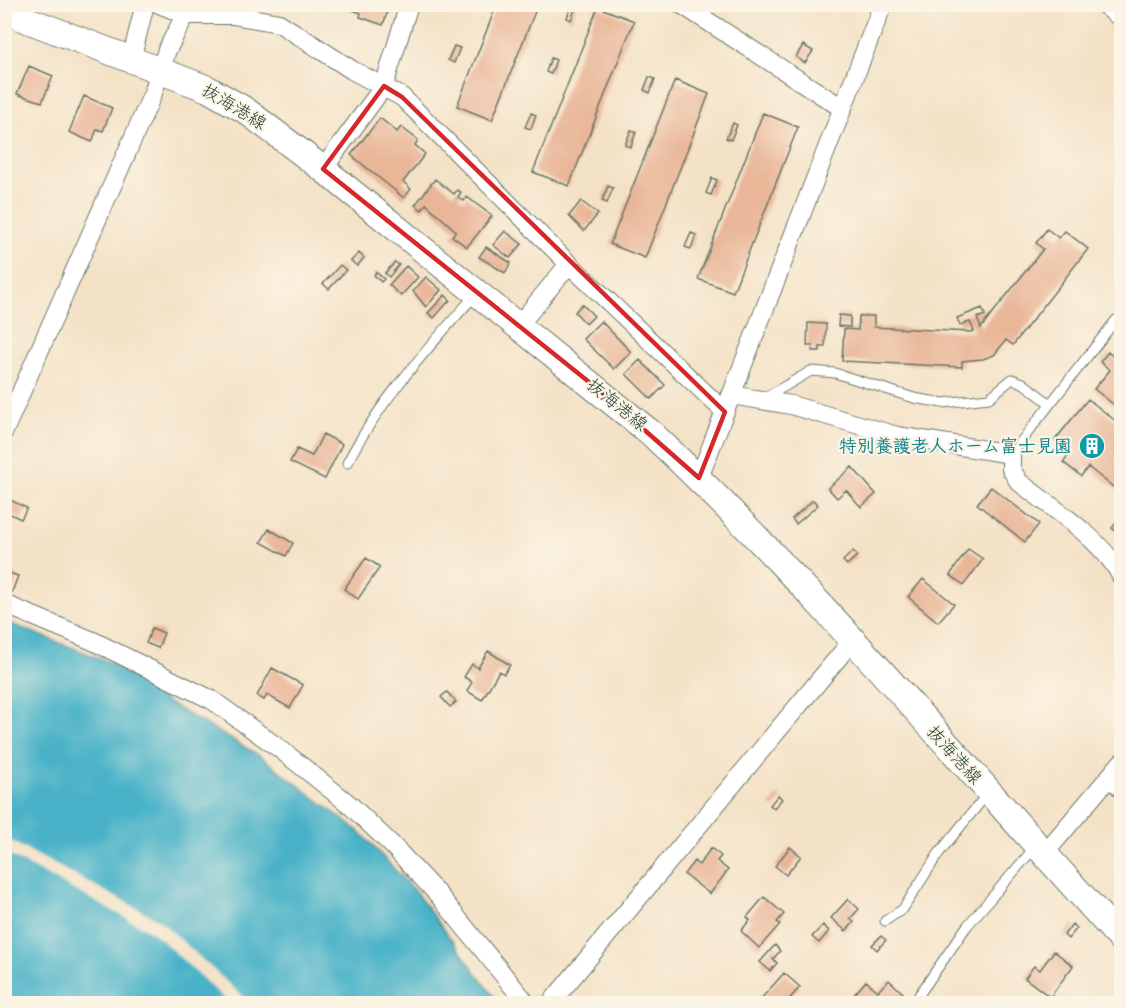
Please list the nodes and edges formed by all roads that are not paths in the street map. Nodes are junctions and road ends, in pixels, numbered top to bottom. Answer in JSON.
{"nodes":[{"id":1,"x":145,"y":4,"type":"edge"},
{"id":2,"x":159,"y":4,"type":"edge"},
{"id":3,"x":409,"y":4,"type":"edge"},
{"id":4,"x":681,"y":4,"type":"edge"},
{"id":5,"x":883,"y":4,"type":"edge"},
{"id":6,"x":1102,"y":4,"type":"edge"},
{"id":7,"x":188,"y":10,"type":"edge"},
{"id":8,"x":4,"y":11,"type":"edge"},
{"id":9,"x":1122,"y":19,"type":"edge"},
{"id":10,"x":131,"y":60,"type":"junction"},
{"id":11,"x":160,"y":70,"type":"junction"},
{"id":12,"x":384,"y":86,"type":"junction"},
{"id":13,"x":842,"y":108,"type":"junction"},
{"id":14,"x":323,"y":169,"type":"junction"},
{"id":15,"x":569,"y":264,"type":"junction"},
{"id":16,"x":477,"y":293,"type":"junction"},
{"id":17,"x":1122,"y":320,"type":"edge"},
{"id":18,"x":518,"y":326,"type":"junction"},
{"id":19,"x":761,"y":400,"type":"junction"},
{"id":20,"x":1049,"y":403,"type":"junction"},
{"id":21,"x":728,"y":404,"type":"junction"},
{"id":22,"x":4,"y":431,"type":"edge"},
{"id":23,"x":1011,"y":454,"type":"junction"},
{"id":24,"x":347,"y":463,"type":"dead end"},
{"id":25,"x":699,"y":478,"type":"junction"},
{"id":26,"x":1122,"y":578,"type":"edge"},
{"id":27,"x":4,"y":604,"type":"edge"},
{"id":28,"x":852,"y":642,"type":"junction"},
{"id":29,"x":1122,"y":762,"type":"edge"},
{"id":30,"x":1106,"y":779,"type":"junction"},
{"id":31,"x":988,"y":792,"type":"junction"},
{"id":32,"x":1122,"y":796,"type":"edge"},
{"id":33,"x":1040,"y":850,"type":"junction"},
{"id":34,"x":885,"y":921,"type":"dead end"},
{"id":35,"x":1122,"y":940,"type":"edge"},
{"id":36,"x":919,"y":995,"type":"dead end"},
{"id":37,"x":526,"y":1004,"type":"edge"},
{"id":38,"x":550,"y":1004,"type":"edge"}],
"edges":[{"from":1,"to":10,"type":"street"},
{"from":2,"to":7,"type":"street"},
{"from":3,"to":12,"type":"street"},
{"from":4,"to":13,"type":"street"},
{"from":5,"to":13,"type":"street"},
{"from":6,"to":9,"type":"street"},
{"from":7,"to":11,"type":"street"},
{"from":7,"to":12,"type":"street"},
{"from":8,"to":10,"type":"main road","name":"抜海港線"},
{"from":10,"to":11,"type":"main road","name":"抜海港線"},
{"from":11,"to":14,"type":"main road","name":"抜海港線"},
{"from":11,"to":22,"type":"street"},
{"from":12,"to":14,"type":"street"},
{"from":12,"to":15,"type":"street"},
{"from":13,"to":21,"type":"street"},
{"from":14,"to":16,"type":"main road","name":"抜海港線"},
{"from":15,"to":18,"type":"street"},
{"from":15,"to":21,"type":"street"},
{"from":16,"to":18,"type":"main road","name":"抜海港線"},
{"from":16,"to":24,"type":"lane"},
{"from":17,"to":20,"type":"lane"},
{"from":18,"to":25,"type":"main road","name":"抜海港線"},
{"from":19,"to":20,"type":"lane"},
{"from":19,"to":21,"type":"street"},
{"from":19,"to":23,"type":"street"},
{"from":20,"to":23,"type":"lane"},
{"from":21,"to":25,"type":"street"},
{"from":23,"to":26,"type":"street"},
{"from":25,"to":28,"type":"main road","name":"抜海港線"},
{"from":27,"to":37,"type":"street"},
{"from":28,"to":31,"type":"main road","name":"抜海港線"},
{"from":28,"to":38,"type":"street"},
{"from":29,"to":30,"type":"street"},
{"from":30,"to":32,"type":"lane"},
{"from":30,"to":33,"type":"street"},
{"from":31,"to":33,"type":"main road","name":"抜海港線"},
{"from":31,"to":34,"type":"lane"},
{"from":33,"to":35,"type":"main road","name":"抜海港線"},
{"from":33,"to":36,"type":"lane"}]}
